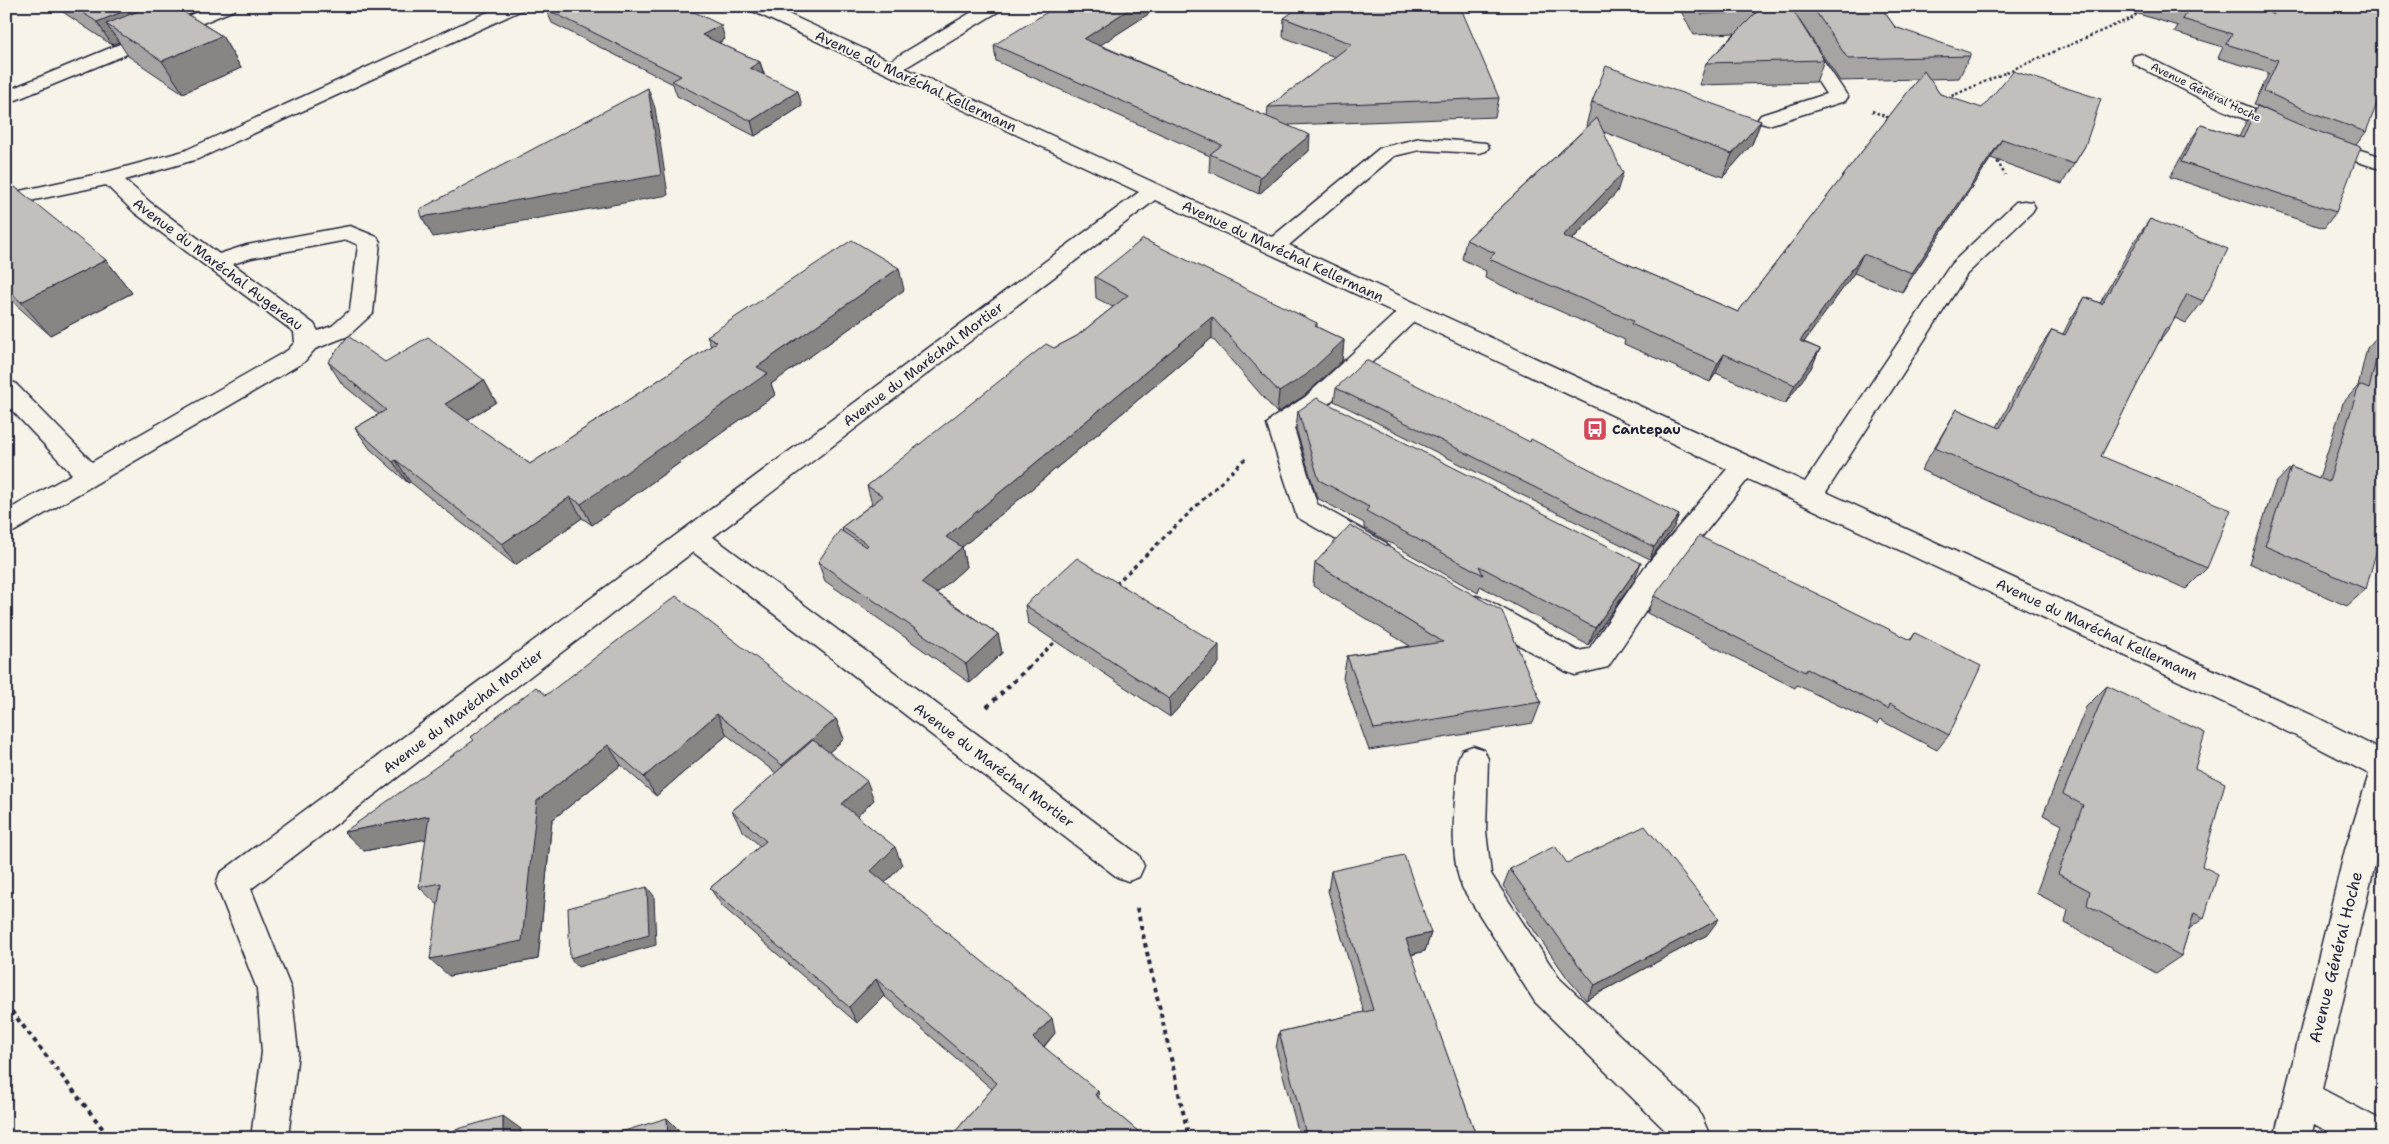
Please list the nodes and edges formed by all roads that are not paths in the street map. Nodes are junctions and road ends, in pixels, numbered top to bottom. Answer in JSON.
{"nodes":[{"id":1,"x":228,"y":6,"type":"edge"},
{"id":2,"x":516,"y":6,"type":"edge"},
{"id":3,"x":756,"y":6,"type":"edge"},
{"id":4,"x":995,"y":6,"type":"edge"},
{"id":5,"x":1778,"y":6,"type":"edge"},
{"id":6,"x":199,"y":11,"type":"edge"},
{"id":7,"x":2141,"y":60,"type":"dead end"},
{"id":8,"x":890,"y":69,"type":"junction"},
{"id":9,"x":6,"y":98,"type":"edge"},
{"id":10,"x":1768,"y":119,"type":"dead end"},
{"id":11,"x":1479,"y":147,"type":"dead end"},
{"id":12,"x":2383,"y":164,"type":"edge"},
{"id":13,"x":110,"y":178,"type":"junction"},
{"id":14,"x":1154,"y":191,"type":"junction"},
{"id":15,"x":6,"y":200,"type":"edge"},
{"id":16,"x":2024,"y":207,"type":"road end"},
{"id":17,"x":1274,"y":246,"type":"junction"},
{"id":18,"x":216,"y":262,"type":"junction"},
{"id":19,"x":1412,"y":311,"type":"junction"},
{"id":20,"x":307,"y":343,"type":"junction"},
{"id":21,"x":6,"y":388,"type":"edge"},
{"id":22,"x":1314,"y":403,"type":"junction"},
{"id":23,"x":1340,"y":416,"type":"edge"},
{"id":24,"x":1744,"y":466,"type":"junction"},
{"id":25,"x":89,"y":475,"type":"junction"},
{"id":26,"x":1810,"y":495,"type":"junction"},
{"id":27,"x":6,"y":524,"type":"edge"},
{"id":28,"x":694,"y":538,"type":"junction"},
{"id":29,"x":1401,"y":564,"type":"edge"},
{"id":30,"x":1453,"y":594,"type":"edge"},
{"id":31,"x":1473,"y":759,"type":"dead end"},
{"id":32,"x":2383,"y":766,"type":"edge"},
{"id":33,"x":2383,"y":776,"type":"edge"},
{"id":34,"x":1128,"y":866,"type":"road end"},
{"id":35,"x":2301,"y":1097,"type":"junction"},
{"id":36,"x":269,"y":1138,"type":"edge"},
{"id":37,"x":1693,"y":1138,"type":"edge"},
{"id":38,"x":2292,"y":1138,"type":"edge"},
{"id":39,"x":2376,"y":1138,"type":"edge"}],
"edges":[{"from":1,"to":6,"type":"street"},
{"from":2,"to":13,"type":"street"},
{"from":3,"to":8,"type":"street","name":"Avenue du Maréchal Kellermann"},
{"from":4,"to":8,"type":"street"},
{"from":5,"to":10,"type":"street"},
{"from":6,"to":9,"type":"street"},
{"from":7,"to":12,"type":"street","name":"Avenue Général Hoche"},
{"from":8,"to":14,"type":"street","name":"Avenue du Maréchal Kellermann"},
{"from":11,"to":17,"type":"street"},
{"from":13,"to":15,"type":"street"},
{"from":13,"to":18,"type":"street","name":"Avenue du Maréchal Augereau"},
{"from":14,"to":17,"type":"street","name":"Avenue du Maréchal Kellermann"},
{"from":14,"to":28,"type":"street","name":"Avenue du Maréchal Mortier"},
{"from":16,"to":26,"type":"street"},
{"from":17,"to":19,"type":"street","name":"Avenue du Maréchal Kellermann"},
{"from":18,"to":20,"type":"street","name":"Avenue du Maréchal Augereau"},
{"from":18,"to":20,"type":"street"},
{"from":19,"to":22,"type":"street"},
{"from":19,"to":24,"type":"street","name":"Avenue du Maréchal Kellermann"},
{"from":20,"to":25,"type":"street","name":"Avenue du Maréchal Augereau"},
{"from":21,"to":25,"type":"street"},
{"from":22,"to":23,"type":"street"},
{"from":22,"to":29,"type":"street"},
{"from":24,"to":26,"type":"street","name":"Avenue du Maréchal Kellermann"},
{"from":24,"to":30,"type":"street"},
{"from":25,"to":27,"type":"street","name":"Avenue du Maréchal Augereau"},
{"from":26,"to":32,"type":"street","name":"Avenue du Maréchal Kellermann"},
{"from":28,"to":34,"type":"street","name":"Avenue du Maréchal Mortier"},
{"from":28,"to":36,"type":"street","name":"Avenue du Maréchal Mortier"},
{"from":31,"to":37,"type":"street"},
{"from":33,"to":35,"type":"street","name":"Avenue Général Hoche"},
{"from":35,"to":38,"type":"street","name":"Avenue Général Hoche"},
{"from":35,"to":39,"type":"street"}]}
